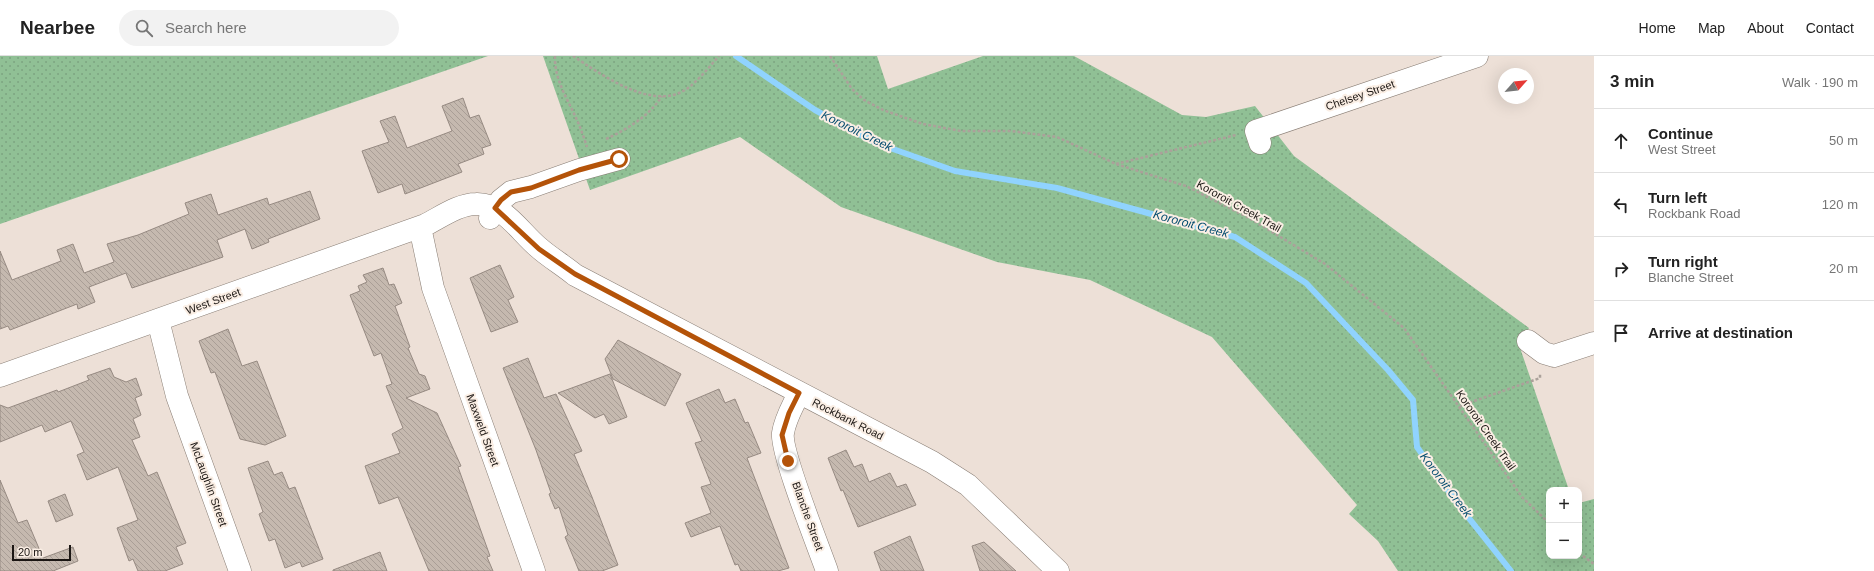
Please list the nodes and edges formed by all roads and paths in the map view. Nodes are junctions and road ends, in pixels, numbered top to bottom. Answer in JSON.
{"nodes":[{"id":1,"x":555,"y":56,"type":"edge"},
{"id":2,"x":573,"y":56,"type":"edge"},
{"id":3,"x":719,"y":56,"type":"edge"},
{"id":4,"x":830,"y":56,"type":"edge"},
{"id":5,"x":1477,"y":56,"type":"edge"},
{"id":6,"x":662,"y":96,"type":"junction"},
{"id":7,"x":1258,"y":137,"type":"joint"},
{"id":8,"x":600,"y":143,"type":"dead end"},
{"id":9,"x":592,"y":153,"type":"junction"},
{"id":10,"x":619,"y":159,"type":"dead end"},
{"id":11,"x":1116,"y":164,"type":"junction"},
{"id":12,"x":492,"y":213,"type":"junction"},
{"id":13,"x":416,"y":228,"type":"junction"},
{"id":14,"x":150,"y":323,"type":"junction"},
{"id":15,"x":1594,"y":343,"type":"edge"},
{"id":16,"x":1536,"y":347,"type":"joint"},
{"id":17,"x":0,"y":376,"type":"edge"},
{"id":18,"x":799,"y":393,"type":"junction"},
{"id":19,"x":1460,"y":406,"type":"junction"},
{"id":20,"x":1546,"y":520,"type":"edge"},
{"id":21,"x":1582,"y":555,"type":"edge"},
{"id":22,"x":1594,"y":564,"type":"edge"},
{"id":23,"x":240,"y":571,"type":"edge"},
{"id":24,"x":534,"y":571,"type":"edge"},
{"id":25,"x":827,"y":571,"type":"edge"},
{"id":26,"x":1058,"y":571,"type":"edge"}],
"edges":[{"from":1,"to":9,"type":"path"},
{"from":2,"to":6,"type":"path"},
{"from":3,"to":6,"type":"path"},
{"from":4,"to":11,"type":"path","name":"Kororoit Creek Trail"},
{"from":5,"to":7,"type":"street","name":"Chelsey Street"},
{"from":6,"to":8,"type":"path"},
{"from":7,"to":11,"type":"path"},
{"from":9,"to":10,"type":"street"},
{"from":9,"to":12,"type":"street"},
{"from":11,"to":19,"type":"path","name":"Kororoit Creek Trail"},
{"from":12,"to":13,"type":"street","name":"West Street"},
{"from":12,"to":18,"type":"street","name":"Rockbank Road"},
{"from":13,"to":14,"type":"street","name":"West Street"},
{"from":13,"to":24,"type":"street","name":"Maxweld Street"},
{"from":14,"to":17,"type":"street","name":"West Street"},
{"from":14,"to":23,"type":"street","name":"McLaughlin Street"},
{"from":15,"to":16,"type":"street"},
{"from":16,"to":19,"type":"path"},
{"from":18,"to":25,"type":"street","name":"Blanche Street"},
{"from":18,"to":26,"type":"street","name":"Rockbank Road"},
{"from":19,"to":20,"type":"path","name":"Kororoit Creek Trail"},
{"from":21,"to":22,"type":"path"}]}
